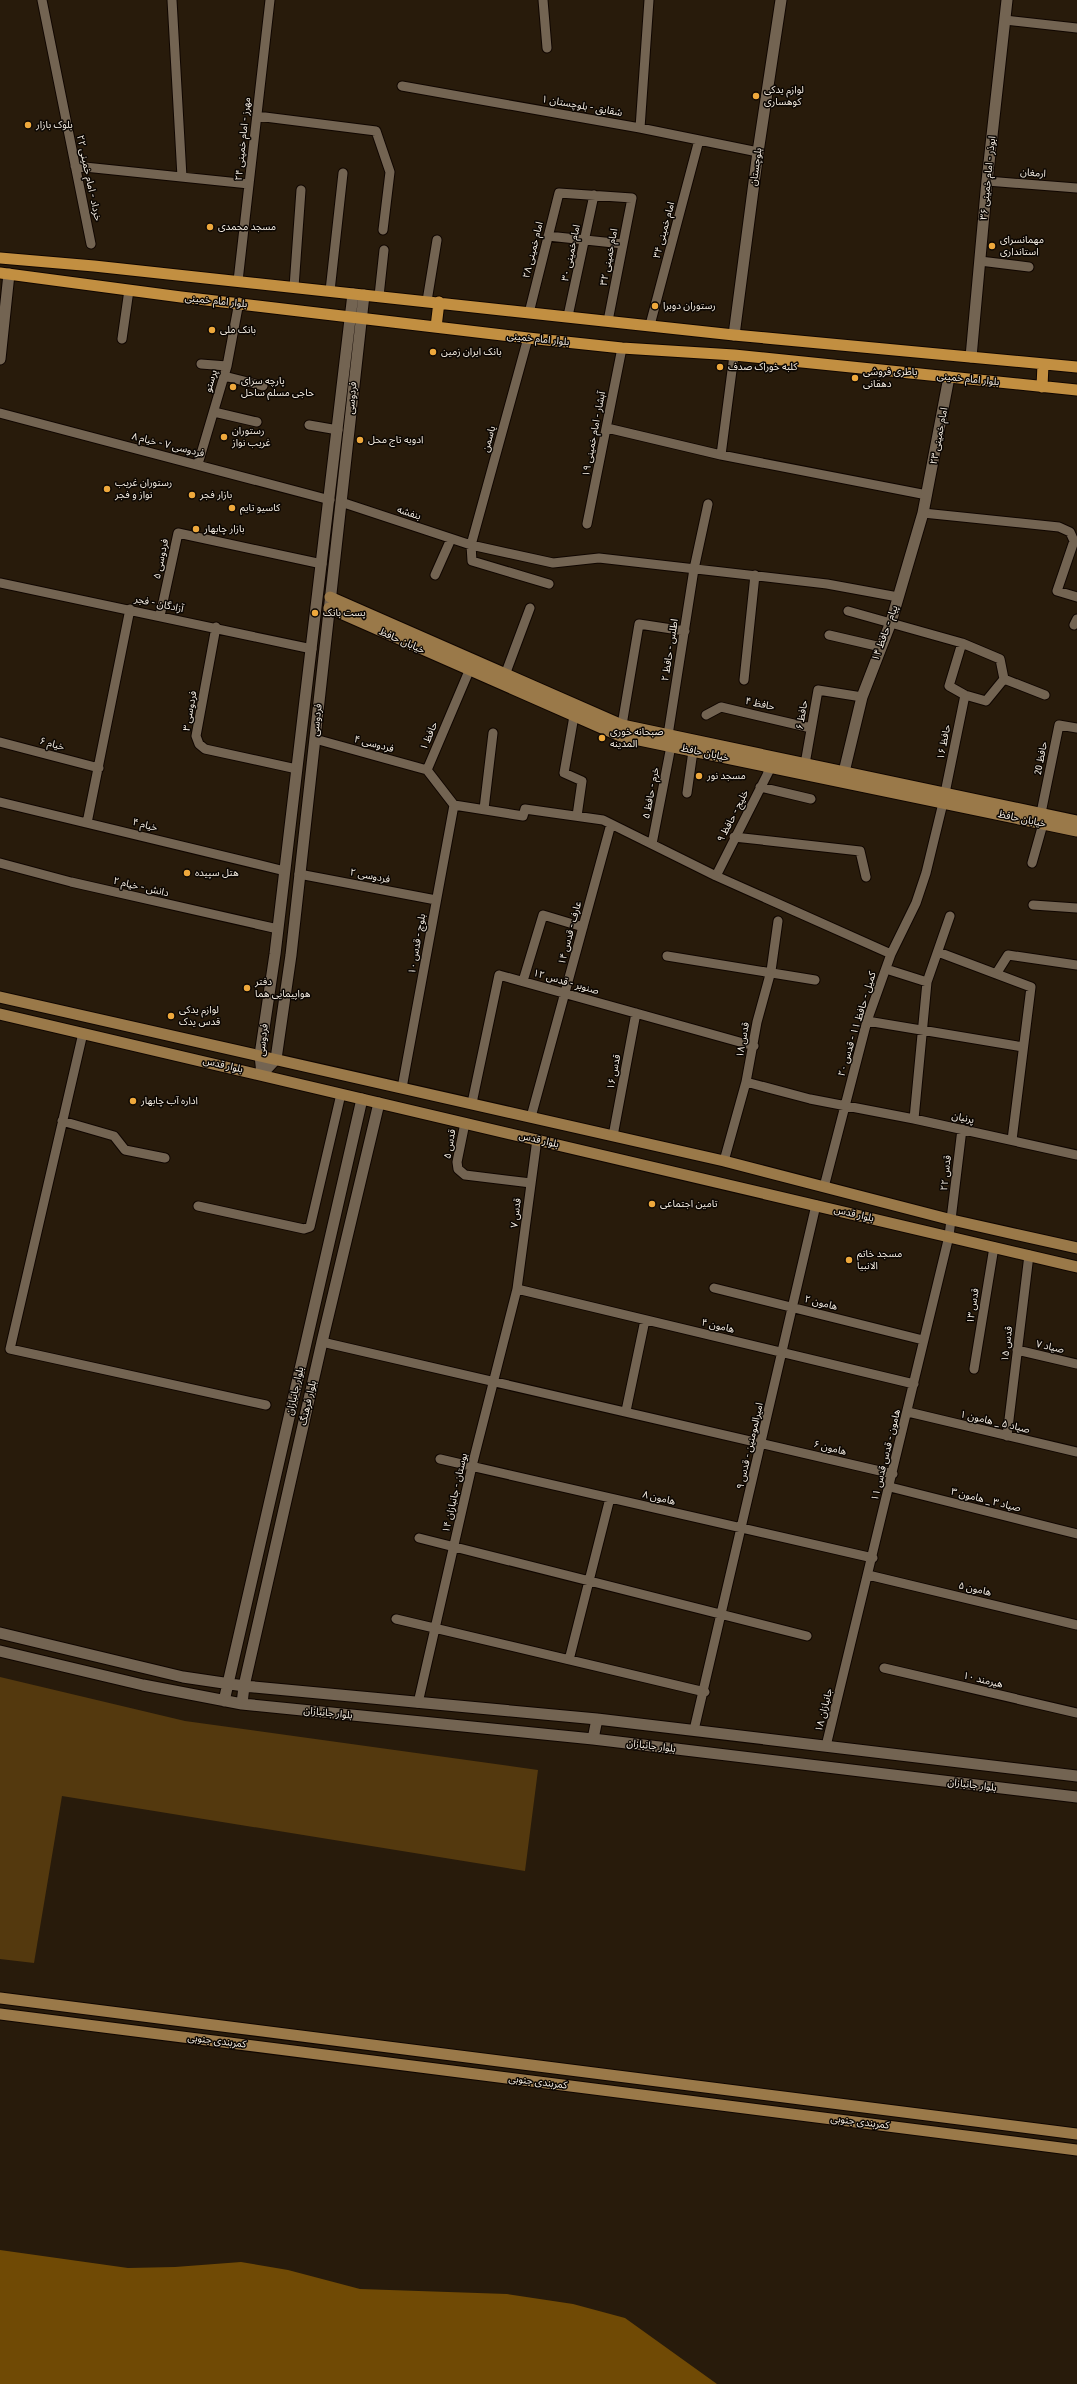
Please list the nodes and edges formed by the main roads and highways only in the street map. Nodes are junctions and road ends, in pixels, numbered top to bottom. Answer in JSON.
{"nodes":[{"id":1,"x":0,"y":258,"type":"edge"},
{"id":2,"x":4,"y":273,"type":"edge"},
{"id":3,"x":439,"y":302,"type":"junction"},
{"id":4,"x":436,"y":327,"type":"junction"},
{"id":5,"x":1043,"y":364,"type":"junction"},
{"id":6,"x":1077,"y":367,"type":"edge"},
{"id":7,"x":1042,"y":387,"type":"junction"},
{"id":8,"x":1077,"y":390,"type":"edge"},
{"id":9,"x":330,"y":597,"type":"road end"},
{"id":10,"x":329,"y":608,"type":"road end"},
{"id":11,"x":944,"y":798,"type":"junction"},
{"id":12,"x":1042,"y":818,"type":"junction"},
{"id":13,"x":1077,"y":821,"type":"edge"},
{"id":14,"x":1077,"y":831,"type":"edge"},
{"id":15,"x":0,"y":997,"type":"edge"},
{"id":16,"x":0,"y":1014,"type":"edge"},
{"id":17,"x":86,"y":1016,"type":"junction"},
{"id":18,"x":83,"y":1033,"type":"junction"},
{"id":19,"x":1077,"y":1248,"type":"edge"},
{"id":20,"x":1077,"y":1267,"type":"edge"},
{"id":21,"x":0,"y":1998,"type":"edge"},
{"id":22,"x":0,"y":2014,"type":"edge"},
{"id":23,"x":1077,"y":2134,"type":"edge"},
{"id":24,"x":1077,"y":2150,"type":"edge"}],
"edges":[{"from":1,"to":3,"type":"main road"},
{"from":2,"to":4,"type":"main road","name":"بلوار امام خمینی"},
{"from":3,"to":4,"type":"main road"},
{"from":3,"to":5,"type":"main road"},
{"from":4,"to":7,"type":"main road","name":"بلوار امام خمینی"},
{"from":5,"to":6,"type":"main road"},
{"from":5,"to":7,"type":"main road"},
{"from":7,"to":8,"type":"main road","name":"بلوار امام خمینی"},
{"from":9,"to":11,"type":"main road","name":"خیابان حافظ"},
{"from":10,"to":11,"type":"main road","name":"خیابان حافظ"},
{"from":11,"to":12,"type":"main road","name":"خیابان حافظ"},
{"from":12,"to":13,"type":"main road","name":"خیابان حافظ"},
{"from":12,"to":14,"type":"main road","name":"خیابان حافظ"},
{"from":15,"to":17,"type":"main road","name":"بلوار قدس"},
{"from":16,"to":18,"type":"main road","name":"بلوار قدس"},
{"from":17,"to":18,"type":"main road"},
{"from":17,"to":19,"type":"main road","name":"بلوار قدس"},
{"from":18,"to":20,"type":"main road","name":"بلوار قدس"},
{"from":21,"to":23,"type":"main road","name":"کمربندی جنوبی"},
{"from":22,"to":24,"type":"main road","name":"کمربندی جنوبی"}]}
